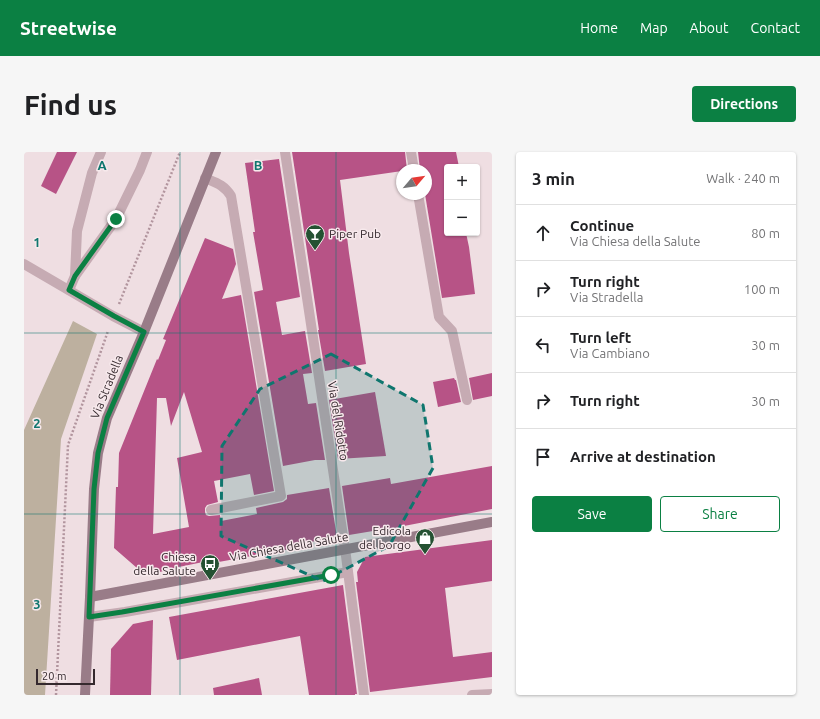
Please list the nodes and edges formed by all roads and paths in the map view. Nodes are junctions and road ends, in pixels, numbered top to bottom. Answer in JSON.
{"nodes":[{"id":1,"x":101,"y":152,"type":"edge"},
{"id":2,"x":147,"y":152,"type":"edge"},
{"id":3,"x":216,"y":152,"type":"edge"},
{"id":4,"x":285,"y":152,"type":"edge"},
{"id":5,"x":411,"y":152,"type":"edge"},
{"id":6,"x":413,"y":164,"type":"edge"},
{"id":7,"x":205,"y":178,"type":"junction"},
{"id":8,"x":419,"y":200,"type":"edge"},
{"id":9,"x":24,"y":264,"type":"edge"},
{"id":10,"x":75,"y":276,"type":"junction"},
{"id":11,"x":69,"y":290,"type":"junction"},
{"id":12,"x":144,"y":332,"type":"junction"},
{"id":13,"x":467,"y":400,"type":"dead end"},
{"id":14,"x":211,"y":510,"type":"dead end"},
{"id":15,"x":492,"y":522,"type":"edge"},
{"id":16,"x":345,"y":550,"type":"junction"},
{"id":17,"x":348,"y":572,"type":"junction"},
{"id":18,"x":90,"y":597,"type":"junction"},
{"id":19,"x":89,"y":617,"type":"junction"},
{"id":20,"x":492,"y":694,"type":"edge"},
{"id":21,"x":85,"y":695,"type":"edge"},
{"id":22,"x":364,"y":695,"type":"edge"},
{"id":23,"x":472,"y":695,"type":"edge"}],
"edges":[{"from":1,"to":10,"type":"street"},
{"from":2,"to":10,"type":"street"},
{"from":3,"to":7,"type":"street","name":"Via Stradella"},
{"from":4,"to":16,"type":"street","name":"Via del Ridotto"},
{"from":5,"to":6,"type":"street"},
{"from":7,"to":12,"type":"street","name":"Via Stradella"},
{"from":7,"to":14,"type":"street"},
{"from":8,"to":13,"type":"street"},
{"from":9,"to":11,"type":"street"},
{"from":10,"to":11,"type":"street"},
{"from":11,"to":12,"type":"street"},
{"from":12,"to":18,"type":"street","name":"Via Stradella"},
{"from":15,"to":16,"type":"street","name":"Via Chiesa della Salute"},
{"from":16,"to":17,"type":"street","name":"Via del Ridotto"},
{"from":16,"to":18,"type":"street","name":"Via Chiesa della Salute"},
{"from":17,"to":19,"type":"street"},
{"from":17,"to":22,"type":"street","name":"Via del Ridotto"},
{"from":18,"to":19,"type":"street","name":"Via Stradella"},
{"from":19,"to":21,"type":"street","name":"Via Stradella"},
{"from":20,"to":23,"type":"street"}]}
